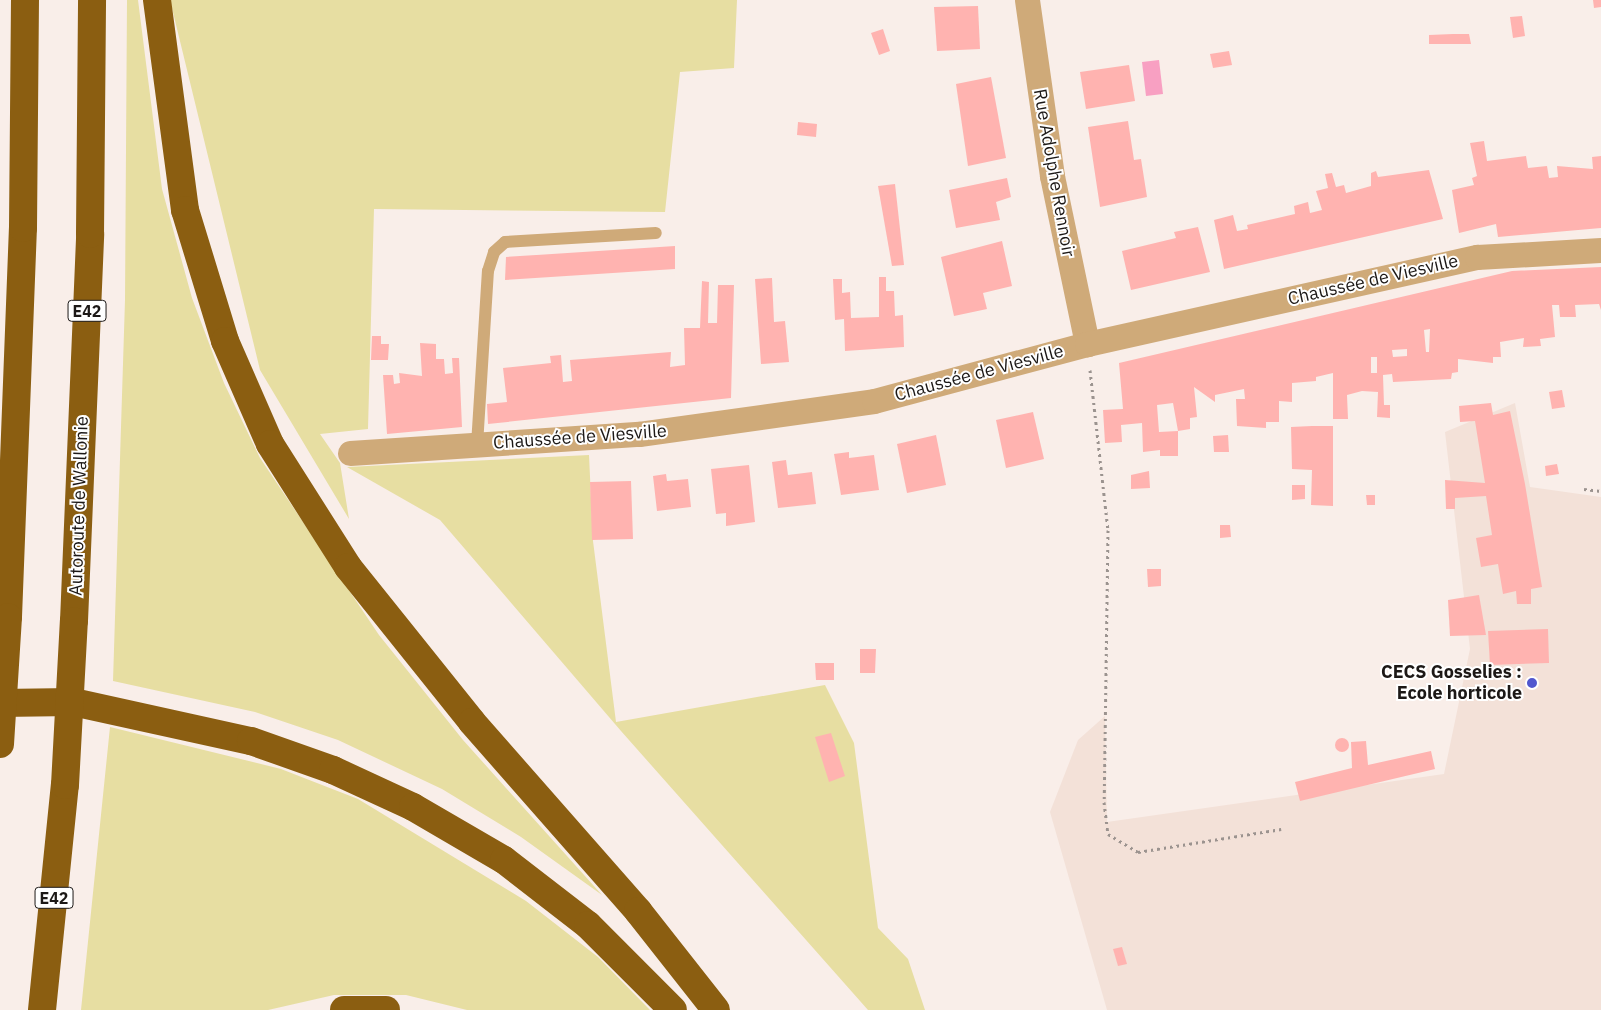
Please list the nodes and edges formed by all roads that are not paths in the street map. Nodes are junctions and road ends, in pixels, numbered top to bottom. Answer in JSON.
{"nodes":[{"id":1,"x":25,"y":0,"type":"edge"},
{"id":2,"x":92,"y":0,"type":"edge"},
{"id":3,"x":157,"y":0,"type":"edge"},
{"id":4,"x":1027,"y":0,"type":"edge"},
{"id":5,"x":656,"y":232,"type":"dead end"},
{"id":6,"x":1601,"y":250,"type":"edge"},
{"id":7,"x":1087,"y":344,"type":"junction"},
{"id":8,"x":476,"y":445,"type":"junction"},
{"id":9,"x":350,"y":452,"type":"dead end"},
{"id":10,"x":0,"y":703,"type":"edge"},
{"id":11,"x":0,"y":744,"type":"edge"},
{"id":12,"x":42,"y":1010,"type":"edge"},
{"id":13,"x":344,"y":1010,"type":"edge"},
{"id":14,"x":386,"y":1010,"type":"edge"},
{"id":15,"x":673,"y":1010,"type":"edge"},
{"id":16,"x":716,"y":1010,"type":"edge"}],
"edges":[{"from":1,"to":11,"type":"highway","bridge":true},
{"from":2,"to":12,"type":"highway","name":"Autoroute de Wallonie","number":"E42","bridge":true},
{"from":3,"to":16,"type":"highway"},
{"from":4,"to":7,"type":"street","name":"Rue Adolphe Rennoir"},
{"from":5,"to":8,"type":"lane"},
{"from":6,"to":7,"type":"street","name":"Chaussée de Viesville"},
{"from":7,"to":8,"type":"street","name":"Chaussée de Viesville"},
{"from":8,"to":9,"type":"street","name":"Chaussée de Viesville"},
{"from":10,"to":15,"type":"highway"},
{"from":13,"to":14,"type":"highway"}]}
